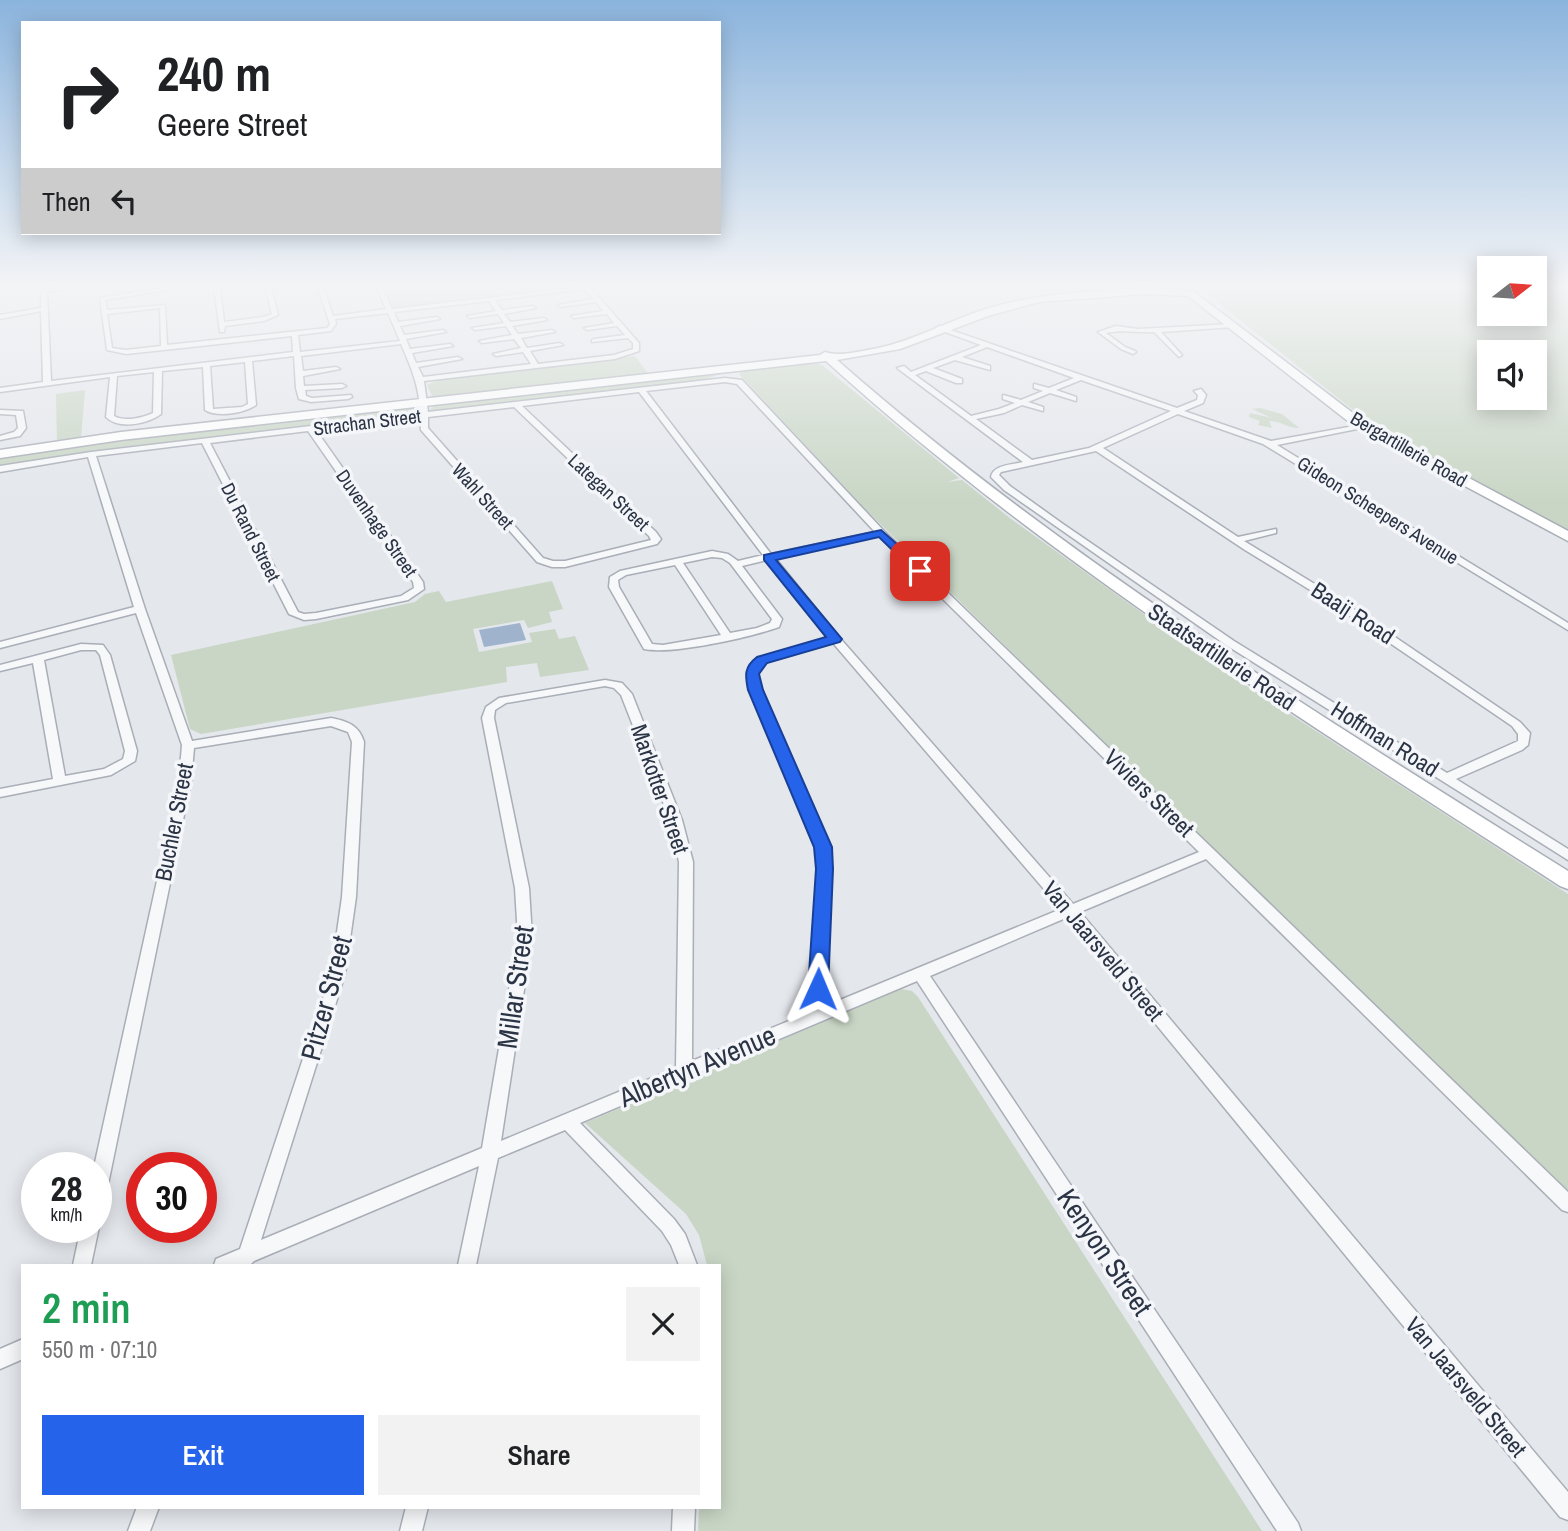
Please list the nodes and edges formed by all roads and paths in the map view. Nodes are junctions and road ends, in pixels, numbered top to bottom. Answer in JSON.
{"nodes":[{"id":1,"x":46,"y":357,"type":"edge"},
{"id":2,"x":274,"y":357,"type":"edge"},
{"id":3,"x":298,"y":357,"type":"edge"},
{"id":4,"x":412,"y":357,"type":"edge"},
{"id":5,"x":531,"y":357,"type":"edge"},
{"id":6,"x":609,"y":357,"type":"edge"},
{"id":7,"x":819,"y":357,"type":"edge"},
{"id":8,"x":823,"y":357,"type":"edge"},
{"id":9,"x":953,"y":357,"type":"edge"},
{"id":10,"x":955,"y":357,"type":"edge"},
{"id":11,"x":1024,"y":357,"type":"edge"},
{"id":12,"x":1273,"y":357,"type":"edge"},
{"id":13,"x":458,"y":359,"type":"dead end"},
{"id":14,"x":248,"y":360,"type":"junction"},
{"id":15,"x":206,"y":365,"type":"junction"},
{"id":16,"x":415,"y":365,"type":"junction"},
{"id":17,"x":536,"y":366,"type":"junction"},
{"id":18,"x":901,"y":368,"type":"dead end"},
{"id":19,"x":925,"y":368,"type":"junction"},
{"id":20,"x":987,"y":368,"type":"dead end"},
{"id":21,"x":158,"y":369,"type":"junction"},
{"id":22,"x":336,"y":369,"type":"dead end"},
{"id":23,"x":114,"y":374,"type":"junction"},
{"id":24,"x":299,"y":374,"type":"junction"},
{"id":25,"x":912,"y":374,"type":"junction"},
{"id":26,"x":1083,"y":377,"type":"junction"},
{"id":27,"x":420,"y":379,"type":"junction"},
{"id":28,"x":734,"y":381,"type":"joint"},
{"id":29,"x":959,"y":381,"type":"dead end"},
{"id":30,"x":47,"y":383,"type":"junction"},
{"id":31,"x":342,"y":386,"type":"dead end"},
{"id":32,"x":1037,"y":386,"type":"dead end"},
{"id":33,"x":300,"y":388,"type":"junction"},
{"id":34,"x":0,"y":390,"type":"edge"},
{"id":35,"x":642,"y":390,"type":"junction"},
{"id":36,"x":1051,"y":390,"type":"junction"},
{"id":37,"x":1198,"y":391,"type":"dead end"},
{"id":38,"x":348,"y":397,"type":"dead end"},
{"id":39,"x":1006,"y":397,"type":"dead end"},
{"id":40,"x":1073,"y":399,"type":"dead end"},
{"id":41,"x":1021,"y":403,"type":"junction"},
{"id":42,"x":516,"y":405,"type":"junction"},
{"id":43,"x":424,"y":408,"type":"junction"},
{"id":44,"x":1040,"y":410,"type":"dead end"},
{"id":45,"x":1178,"y":411,"type":"junction"},
{"id":46,"x":0,"y":412,"type":"edge"},
{"id":47,"x":971,"y":418,"type":"junction"},
{"id":48,"x":1362,"y":426,"type":"junction"},
{"id":49,"x":311,"y":429,"type":"junction"},
{"id":50,"x":0,"y":439,"type":"edge"},
{"id":51,"x":205,"y":441,"type":"junction"},
{"id":52,"x":1270,"y":444,"type":"junction"},
{"id":53,"x":1098,"y":448,"type":"junction"},
{"id":54,"x":0,"y":454,"type":"edge"},
{"id":55,"x":91,"y":454,"type":"junction"},
{"id":56,"x":1030,"y":463,"type":"junction"},
{"id":57,"x":0,"y":469,"type":"edge"},
{"id":58,"x":996,"y":477,"type":"joint"},
{"id":59,"x":1273,"y":531,"type":"dead end"},
{"id":60,"x":881,"y":533,"type":"junction"},
{"id":61,"x":1568,"y":537,"type":"edge"},
{"id":62,"x":1236,"y":540,"type":"junction"},
{"id":63,"x":768,"y":558,"type":"junction"},
{"id":64,"x":677,"y":561,"type":"junction"},
{"id":65,"x":736,"y":564,"type":"junction"},
{"id":66,"x":558,"y":565,"type":"joint"},
{"id":67,"x":140,"y":609,"type":"junction"},
{"id":68,"x":304,"y":617,"type":"joint"},
{"id":69,"x":1568,"y":627,"type":"edge"},
{"id":70,"x":728,"y":637,"type":"junction"},
{"id":71,"x":835,"y":639,"type":"junction"},
{"id":72,"x":0,"y":645,"type":"edge"},
{"id":73,"x":38,"y":658,"type":"junction"},
{"id":74,"x":0,"y":668,"type":"edge"},
{"id":75,"x":490,"y":709,"type":"joint"},
{"id":76,"x":188,"y":745,"type":"junction"},
{"id":77,"x":1447,"y":778,"type":"junction"},
{"id":78,"x":61,"y":781,"type":"junction"},
{"id":79,"x":0,"y":793,"type":"edge"},
{"id":80,"x":1210,"y":852,"type":"junction"},
{"id":81,"x":1568,"y":855,"type":"edge"},
{"id":82,"x":1568,"y":881,"type":"edge"},
{"id":83,"x":1069,"y":909,"type":"junction"},
{"id":84,"x":920,"y":972,"type":"junction"},
{"id":85,"x":821,"y":1012,"type":"junction"},
{"id":86,"x":684,"y":1072,"type":"junction"},
{"id":87,"x":567,"y":1121,"type":"junction"},
{"id":88,"x":106,"y":1152,"type":"edge"},
{"id":89,"x":490,"y":1153,"type":"junction"},
{"id":90,"x":1568,"y":1204,"type":"edge"},
{"id":91,"x":87,"y":1243,"type":"edge"},
{"id":92,"x":246,"y":1260,"type":"edge"},
{"id":93,"x":82,"y":1264,"type":"edge"},
{"id":94,"x":228,"y":1264,"type":"edge"},
{"id":95,"x":467,"y":1264,"type":"edge"},
{"id":96,"x":688,"y":1264,"type":"edge"},
{"id":97,"x":21,"y":1350,"type":"edge"},
{"id":98,"x":0,"y":1359,"type":"edge"},
{"id":99,"x":147,"y":1509,"type":"edge"},
{"id":100,"x":416,"y":1509,"type":"edge"},
{"id":101,"x":684,"y":1509,"type":"edge"},
{"id":102,"x":1568,"y":1509,"type":"edge"},
{"id":103,"x":139,"y":1531,"type":"edge"},
{"id":104,"x":411,"y":1531,"type":"edge"},
{"id":105,"x":683,"y":1531,"type":"edge"},
{"id":106,"x":1290,"y":1531,"type":"edge"}],
"edges":[{"from":1,"to":30,"type":"street"},
{"from":2,"to":14,"type":"street"},
{"from":3,"to":24,"type":"street"},
{"from":4,"to":16,"type":"street"},
{"from":5,"to":17,"type":"street"},
{"from":6,"to":17,"type":"street"},
{"from":7,"to":43,"type":"street","name":"Strachan Street"},
{"from":8,"to":82,"type":"street","name":"Staatsartillerie Road"},
{"from":9,"to":19,"type":"street"},
{"from":10,"to":20,"type":"street"},
{"from":11,"to":26,"type":"street","name":"Gideon Scheepers Avenue"},
{"from":12,"to":48,"type":"street","name":"Bergartillerie Road"},
{"from":13,"to":16,"type":"street"},
{"from":14,"to":15,"type":"street"},
{"from":14,"to":15,"type":"street"},
{"from":15,"to":21,"type":"street"},
{"from":16,"to":27,"type":"street"},
{"from":17,"to":27,"type":"street"},
{"from":18,"to":25,"type":"street"},
{"from":19,"to":25,"type":"street"},
{"from":19,"to":29,"type":"street"},
{"from":21,"to":23,"type":"street"},
{"from":21,"to":23,"type":"street"},
{"from":22,"to":24,"type":"street"},
{"from":23,"to":30,"type":"street"},
{"from":24,"to":33,"type":"street"},
{"from":25,"to":47,"type":"street"},
{"from":26,"to":36,"type":"street"},
{"from":26,"to":45,"type":"street","name":"Gideon Scheepers Avenue"},
{"from":27,"to":43,"type":"street"},
{"from":28,"to":35,"type":"street","name":"Strachan Street"},
{"from":28,"to":60,"type":"street","name":"Viviers Street"},
{"from":30,"to":34,"type":"street"},
{"from":31,"to":33,"type":"street"},
{"from":32,"to":36,"type":"street"},
{"from":33,"to":38,"type":"street"},
{"from":35,"to":42,"type":"street","name":"Strachan Street"},
{"from":35,"to":63,"type":"street","name":"Van Jaarsveld Street"},
{"from":36,"to":40,"type":"street"},
{"from":36,"to":41,"type":"street"},
{"from":37,"to":45,"type":"street"},
{"from":39,"to":41,"type":"street"},
{"from":41,"to":44,"type":"street"},
{"from":41,"to":47,"type":"street"},
{"from":42,"to":43,"type":"street","name":"Strachan Street"},
{"from":42,"to":66,"type":"street","name":"Lategan Street"},
{"from":43,"to":49,"type":"street","name":"Strachan Street"},
{"from":43,"to":54,"type":"street","name":"Strachan Street"},
{"from":43,"to":66,"type":"street","name":"Wahl Street"},
{"from":45,"to":52,"type":"street","name":"Gideon Scheepers Avenue"},
{"from":45,"to":53,"type":"street"},
{"from":46,"to":50,"type":"street"},
{"from":47,"to":56,"type":"street"},
{"from":48,"to":52,"type":"street"},
{"from":48,"to":61,"type":"street","name":"Bergartillerie Road"},
{"from":49,"to":51,"type":"street","name":"Strachan Street"},
{"from":49,"to":68,"type":"street","name":"Duvenhage Street"},
{"from":51,"to":55,"type":"street","name":"Strachan Street"},
{"from":51,"to":68,"type":"street","name":"Du Rand Street"},
{"from":52,"to":69,"type":"street","name":"Gideon Scheepers Avenue"},
{"from":53,"to":56,"type":"street"},
{"from":53,"to":62,"type":"street","name":"Baaij Road"},
{"from":55,"to":57,"type":"street","name":"Strachan Street"},
{"from":55,"to":67,"type":"street","name":"Buchler Street"},
{"from":56,"to":58,"type":"street"},
{"from":58,"to":77,"type":"street","name":"Hoffman Road"},
{"from":59,"to":62,"type":"street"},
{"from":60,"to":63,"type":"street"},
{"from":60,"to":80,"type":"street","name":"Viviers Street"},
{"from":62,"to":77,"type":"street","name":"Baaij Road"},
{"from":63,"to":65,"type":"street"},
{"from":63,"to":71,"type":"street","name":"Van Jaarsveld Street"},
{"from":64,"to":65,"type":"street"},
{"from":64,"to":70,"type":"street"},
{"from":64,"to":70,"type":"street"},
{"from":65,"to":70,"type":"street"},
{"from":67,"to":72,"type":"street"},
{"from":67,"to":76,"type":"street","name":"Buchler Street"},
{"from":71,"to":83,"type":"street","name":"Van Jaarsveld Street"},
{"from":71,"to":85,"type":"street"},
{"from":73,"to":74,"type":"street"},
{"from":73,"to":78,"type":"street"},
{"from":73,"to":78,"type":"street"},
{"from":75,"to":86,"type":"street","name":"Markotter Street"},
{"from":75,"to":89,"type":"street","name":"Millar Street"},
{"from":76,"to":88,"type":"street","name":"Buchler Street"},
{"from":76,"to":92,"type":"street","name":"Pitzer Street"},
{"from":77,"to":81,"type":"street","name":"Hoffman Road"},
{"from":78,"to":79,"type":"street"},
{"from":80,"to":83,"type":"street","name":"Albertyn Avenue"},
{"from":80,"to":90,"type":"street","name":"Viviers Street"},
{"from":83,"to":84,"type":"street","name":"Albertyn Avenue"},
{"from":83,"to":102,"type":"street","name":"Van Jaarsveld Street"},
{"from":84,"to":85,"type":"street","name":"Albertyn Avenue"},
{"from":84,"to":106,"type":"street","name":"Kenyon Street"},
{"from":85,"to":86,"type":"street","name":"Albertyn Avenue"},
{"from":86,"to":87,"type":"street","name":"Albertyn Avenue"},
{"from":87,"to":89,"type":"street","name":"Albertyn Avenue"},
{"from":87,"to":96,"type":"street"},
{"from":89,"to":92,"type":"street","name":"Albertyn Avenue"},
{"from":89,"to":95,"type":"street","name":"Millar Street"},
{"from":91,"to":93,"type":"street"},
{"from":92,"to":94,"type":"street","name":"Albertyn Avenue"},
{"from":97,"to":98,"type":"street"},
{"from":99,"to":103,"type":"street"},
{"from":100,"to":104,"type":"street"},
{"from":101,"to":105,"type":"street"}]}
